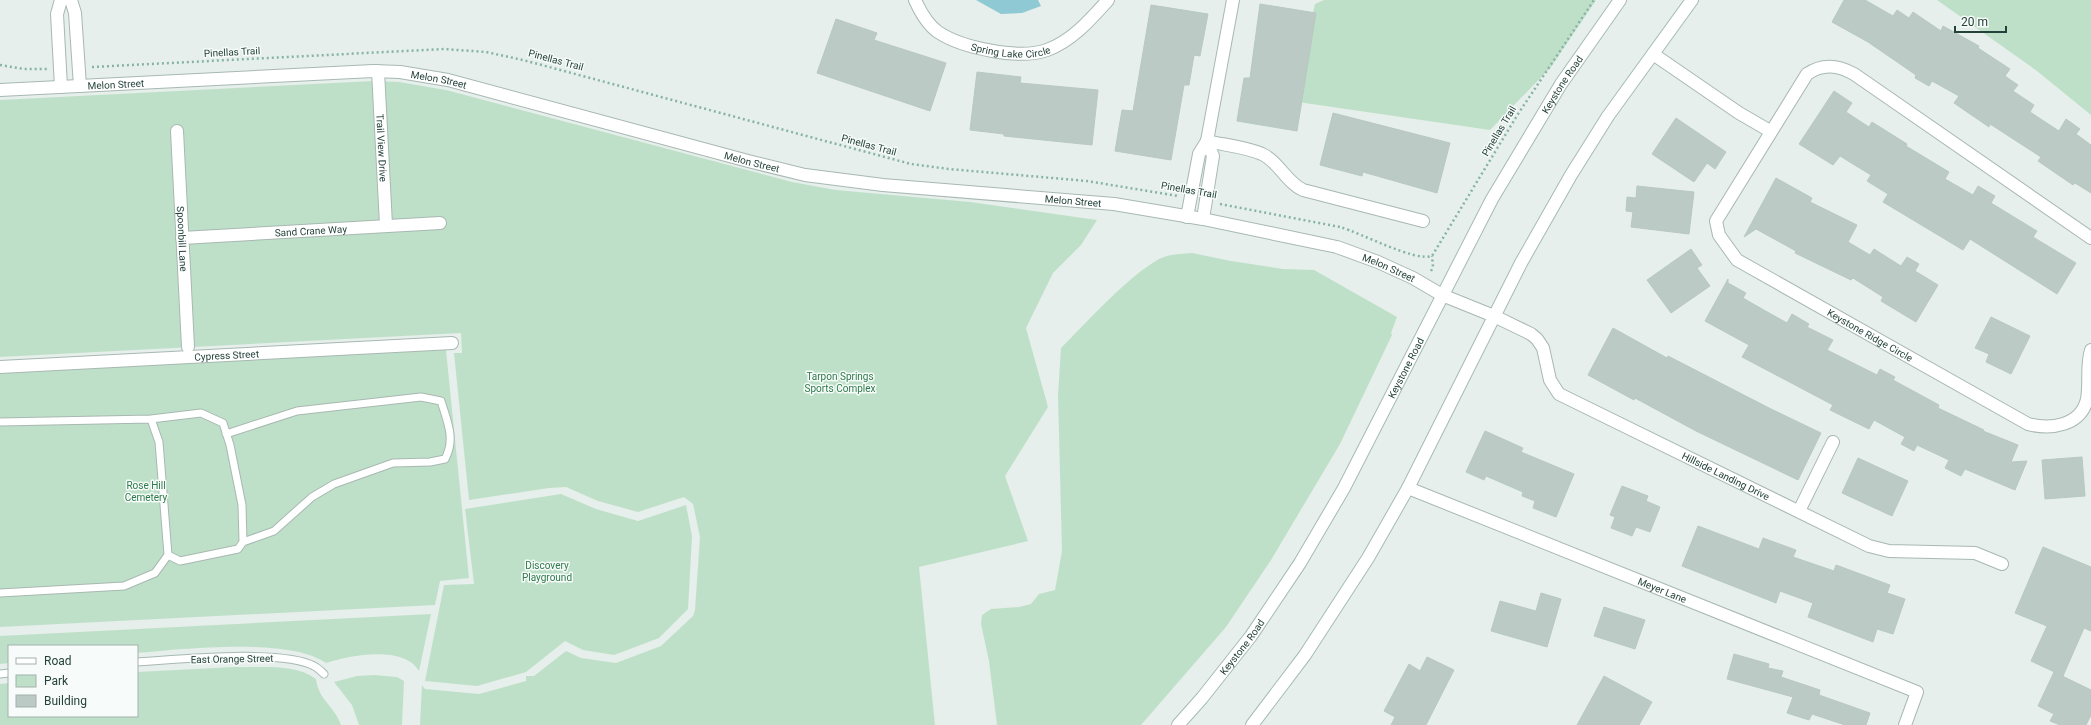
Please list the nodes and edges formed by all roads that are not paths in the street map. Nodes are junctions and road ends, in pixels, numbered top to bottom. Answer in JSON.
{"nodes":[{"id":1,"x":61,"y":0,"type":"edge"},
{"id":2,"x":71,"y":0,"type":"edge"},
{"id":3,"x":915,"y":0,"type":"edge"},
{"id":4,"x":1108,"y":0,"type":"edge"},
{"id":5,"x":1233,"y":0,"type":"edge"},
{"id":6,"x":1620,"y":0,"type":"edge"},
{"id":7,"x":1692,"y":0,"type":"edge"},
{"id":8,"x":1653,"y":54,"type":"junction"},
{"id":9,"x":378,"y":71,"type":"junction"},
{"id":10,"x":80,"y":86,"type":"junction"},
{"id":11,"x":61,"y":87,"type":"junction"},
{"id":12,"x":0,"y":90,"type":"edge"},
{"id":13,"x":177,"y":131,"type":"dead end"},
{"id":14,"x":1770,"y":132,"type":"junction"},
{"id":15,"x":1207,"y":141,"type":"junction"},
{"id":16,"x":1187,"y":217,"type":"junction"},
{"id":17,"x":1203,"y":219,"type":"junction"},
{"id":18,"x":1423,"y":221,"type":"dead end"},
{"id":19,"x":440,"y":223,"type":"dead end"},
{"id":20,"x":386,"y":225,"type":"junction"},
{"id":21,"x":182,"y":238,"type":"junction"},
{"id":22,"x":2091,"y":238,"type":"edge"},
{"id":23,"x":1442,"y":296,"type":"junction"},
{"id":24,"x":1494,"y":316,"type":"junction"},
{"id":25,"x":452,"y":343,"type":"dead end"},
{"id":26,"x":188,"y":347,"type":"dead end"},
{"id":27,"x":2091,"y":350,"type":"edge"},
{"id":28,"x":0,"y":367,"type":"edge"},
{"id":29,"x":151,"y":419,"type":"junction"},
{"id":30,"x":0,"y":422,"type":"edge"},
{"id":31,"x":226,"y":434,"type":"junction"},
{"id":32,"x":1833,"y":442,"type":"dead end"},
{"id":33,"x":1408,"y":488,"type":"junction"},
{"id":34,"x":1798,"y":511,"type":"junction"},
{"id":35,"x":244,"y":542,"type":"junction"},
{"id":36,"x":168,"y":556,"type":"junction"},
{"id":37,"x":2002,"y":564,"type":"dead end"},
{"id":38,"x":0,"y":593,"type":"edge"},
{"id":39,"x":138,"y":662,"type":"edge"},
{"id":40,"x":324,"y":674,"type":"dead end"},
{"id":41,"x":1178,"y":725,"type":"edge"},
{"id":42,"x":1252,"y":725,"type":"edge"},
{"id":43,"x":1904,"y":725,"type":"edge"}],
"edges":[{"from":1,"to":11,"type":"street"},
{"from":2,"to":10,"type":"street"},
{"from":3,"to":4,"type":"street","name":"Spring Lake Circle"},
{"from":5,"to":15,"type":"street"},
{"from":6,"to":23,"type":"street","name":"Keystone Road"},
{"from":7,"to":8,"type":"street"},
{"from":8,"to":14,"type":"street"},
{"from":8,"to":24,"type":"street"},
{"from":9,"to":10,"type":"street","name":"Melon Street"},
{"from":9,"to":16,"type":"street","name":"Melon Street"},
{"from":9,"to":20,"type":"street","name":"Trail View Drive"},
{"from":10,"to":11,"type":"street","name":"Melon Street"},
{"from":11,"to":12,"type":"street","name":"Melon Street"},
{"from":13,"to":21,"type":"street","name":"Spoonbill Lane"},
{"from":14,"to":22,"type":"street","name":"Keystone Ridge Circle"},
{"from":14,"to":27,"type":"street","name":"Keystone Ridge Circle"},
{"from":15,"to":16,"type":"street"},
{"from":15,"to":17,"type":"street"},
{"from":15,"to":18,"type":"street"},
{"from":16,"to":17,"type":"street","name":"Melon Street"},
{"from":17,"to":23,"type":"street","name":"Melon Street"},
{"from":19,"to":20,"type":"street","name":"Sand Crane Way"},
{"from":20,"to":21,"type":"street","name":"Sand Crane Way"},
{"from":21,"to":26,"type":"street","name":"Spoonbill Lane"},
{"from":23,"to":24,"type":"street","name":"Melon Street"},
{"from":23,"to":41,"type":"street","name":"Keystone Road"},
{"from":24,"to":33,"type":"street"},
{"from":24,"to":34,"type":"street","name":"Hillside Landing Drive"},
{"from":25,"to":28,"type":"street","name":"Cypress Street"},
{"from":29,"to":30,"type":"lane"},
{"from":29,"to":31,"type":"lane"},
{"from":29,"to":36,"type":"lane"},
{"from":31,"to":35,"type":"lane"},
{"from":31,"to":35,"type":"lane"},
{"from":32,"to":34,"type":"street"},
{"from":33,"to":42,"type":"street"},
{"from":33,"to":43,"type":"street","name":"Meyer Lane"},
{"from":34,"to":37,"type":"street","name":"Hillside Landing Drive"},
{"from":35,"to":36,"type":"lane"},
{"from":36,"to":38,"type":"lane"},
{"from":39,"to":40,"type":"lane","name":"East Orange Street"}]}
